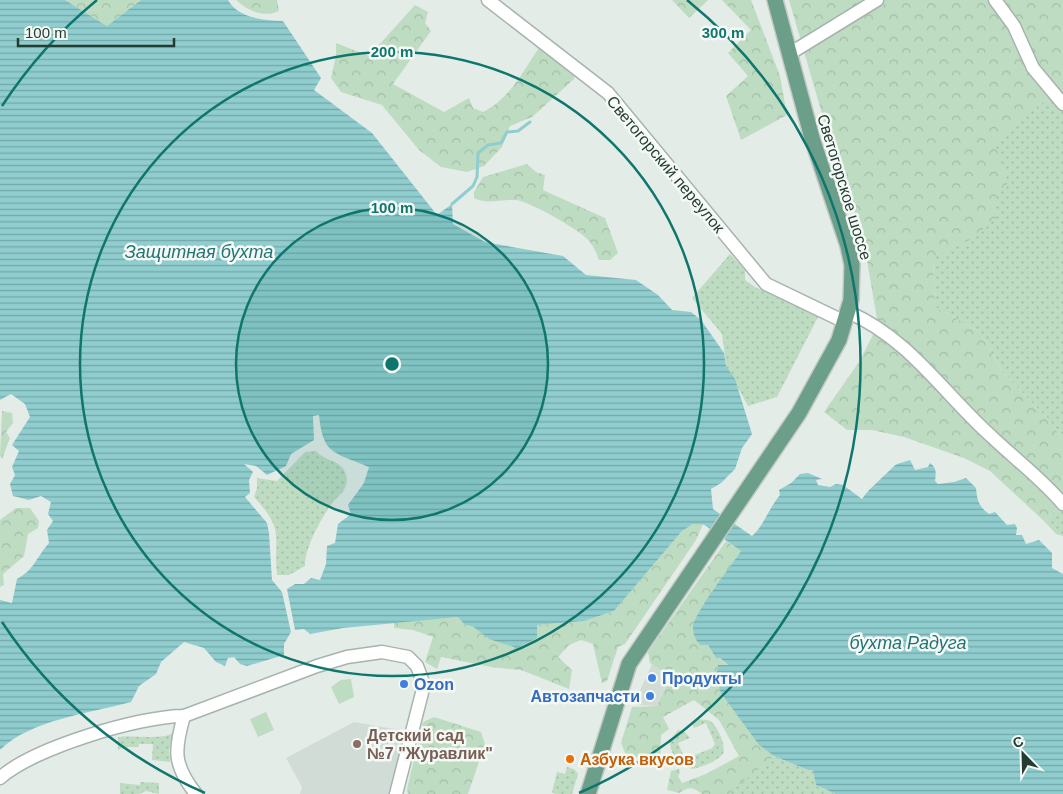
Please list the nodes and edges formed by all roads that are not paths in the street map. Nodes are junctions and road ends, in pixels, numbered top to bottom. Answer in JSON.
{"nodes":[{"id":1,"x":488,"y":0,"type":"edge"},
{"id":2,"x":775,"y":0,"type":"edge"},
{"id":3,"x":877,"y":0,"type":"edge"},
{"id":4,"x":995,"y":0,"type":"edge"},
{"id":5,"x":789,"y":54,"type":"junction"},
{"id":6,"x":1063,"y":104,"type":"edge"},
{"id":7,"x":846,"y":317,"type":"junction"},
{"id":8,"x":1063,"y":504,"type":"edge"},
{"id":9,"x":184,"y":716,"type":"junction"},
{"id":10,"x":0,"y":778,"type":"edge"},
{"id":11,"x":191,"y":791,"type":"edge"},
{"id":12,"x":396,"y":794,"type":"edge"},
{"id":13,"x":588,"y":794,"type":"edge"}],
"edges":[{"from":1,"to":7,"type":"street","name":"Светогорский переулок"},
{"from":2,"to":5,"type":"main road","name":"Светогорское шоссе"},
{"from":3,"to":5,"type":"street"},
{"from":4,"to":6,"type":"street"},
{"from":5,"to":7,"type":"main road","name":"Светогорское шоссе"},
{"from":7,"to":8,"type":"street","name":"Светогорский переулок"},
{"from":7,"to":13,"type":"main road","name":"Светогорское шоссе"},
{"from":9,"to":10,"type":"street"},
{"from":9,"to":11,"type":"street"},
{"from":9,"to":12,"type":"street"}]}
